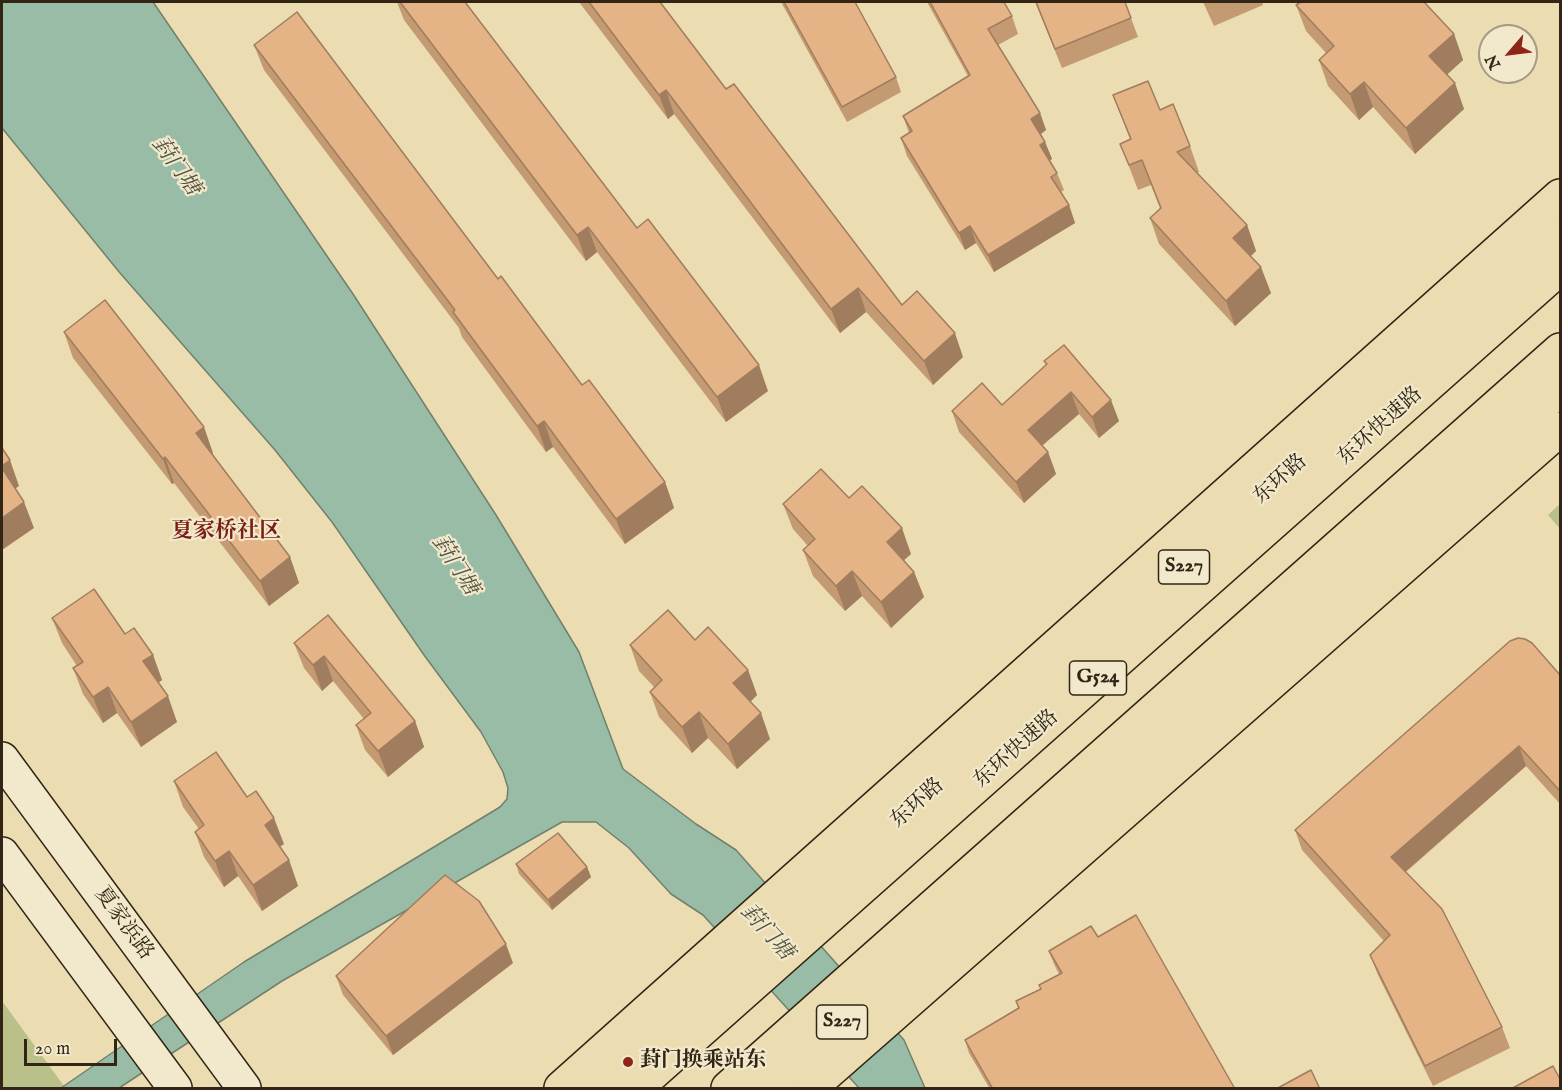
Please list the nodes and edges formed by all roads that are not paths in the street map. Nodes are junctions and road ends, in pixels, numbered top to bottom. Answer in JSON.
{"nodes":[{"id":1,"x":1560,"y":196,"type":"edge"},
{"id":2,"x":1560,"y":231,"type":"edge"},
{"id":3,"x":1560,"y":268,"type":"edge"},
{"id":4,"x":1560,"y":351,"type":"edge"},
{"id":5,"x":1560,"y":389,"type":"edge"},
{"id":6,"x":1560,"y":429,"type":"edge"},
{"id":7,"x":2,"y":759,"type":"edge"},
{"id":8,"x":2,"y":854,"type":"edge"},
{"id":9,"x":802,"y":1077,"type":"edge"},
{"id":10,"x":169,"y":1081,"type":"edge"},
{"id":11,"x":244,"y":1089,"type":"edge"},
{"id":12,"x":561,"y":1089,"type":"edge"},
{"id":13,"x":598,"y":1089,"type":"edge"},
{"id":14,"x":636,"y":1089,"type":"edge"},
{"id":15,"x":728,"y":1089,"type":"edge"},
{"id":16,"x":768,"y":1089,"type":"edge"}],
"edges":[{"from":1,"to":12,"type":"main road"},
{"from":2,"to":13,"type":"main road","name":"东环路","number":"S227"},
{"from":3,"to":14,"type":"main road","name":"东环快速路","number":"G524"},
{"from":4,"to":15,"type":"main road","number":"G524"},
{"from":5,"to":9,"type":"main road","number":"S227"},
{"from":6,"to":9,"type":"main road"},
{"from":7,"to":11,"type":"main road","name":"夏家浜路"},
{"from":8,"to":10,"type":"main road"},
{"from":9,"to":16,"type":"main road","number":"S227"}]}
